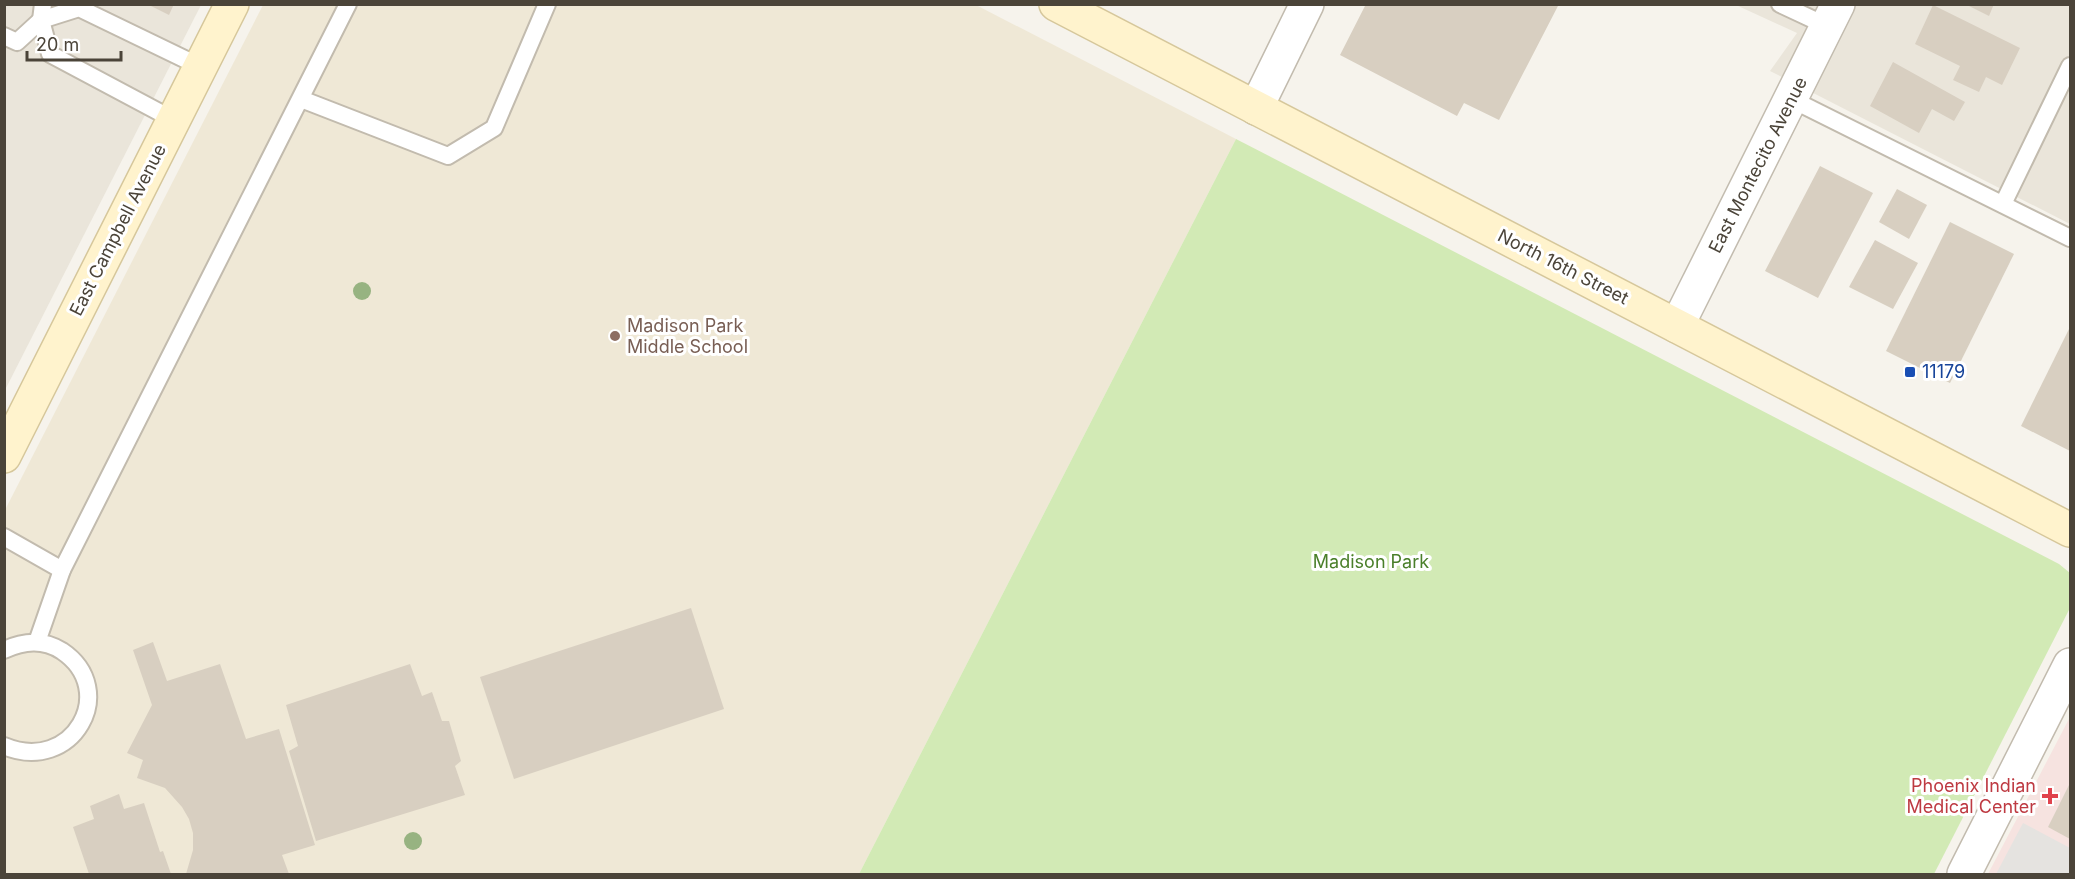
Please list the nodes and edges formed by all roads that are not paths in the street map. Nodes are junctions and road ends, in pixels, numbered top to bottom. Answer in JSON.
{"nodes":[{"id":1,"x":232,"y":4,"type":"edge"},
{"id":2,"x":348,"y":4,"type":"edge"},
{"id":3,"x":547,"y":4,"type":"edge"},
{"id":4,"x":1056,"y":4,"type":"edge"},
{"id":5,"x":1307,"y":4,"type":"edge"},
{"id":6,"x":1780,"y":4,"type":"edge"},
{"id":7,"x":42,"y":12,"type":"edge"},
{"id":8,"x":1833,"y":15,"type":"edge"},
{"id":9,"x":4,"y":36,"type":"edge"},
{"id":10,"x":2070,"y":66,"type":"edge"},
{"id":11,"x":201,"y":67,"type":"junction"},
{"id":12,"x":301,"y":99,"type":"junction"},
{"id":13,"x":1791,"y":99,"type":"junction"},
{"id":14,"x":1256,"y":108,"type":"junction"},
{"id":15,"x":174,"y":120,"type":"junction"},
{"id":16,"x":2002,"y":204,"type":"junction"},
{"id":17,"x":2070,"y":238,"type":"edge"},
{"id":18,"x":1677,"y":326,"type":"junction"},
{"id":19,"x":4,"y":456,"type":"edge"},
{"id":20,"x":2070,"y":530,"type":"edge"},
{"id":21,"x":4,"y":537,"type":"edge"},
{"id":22,"x":62,"y":570,"type":"junction"},
{"id":23,"x":37,"y":642,"type":"junction"},
{"id":24,"x":4,"y":650,"type":"edge"},
{"id":25,"x":2070,"y":665,"type":"edge"},
{"id":26,"x":4,"y":746,"type":"edge"},
{"id":27,"x":1964,"y":874,"type":"edge"}],
"edges":[{"from":1,"to":11,"type":"main road","name":"East Campbell Avenue"},
{"from":2,"to":12,"type":"lane"},
{"from":3,"to":12,"type":"lane"},
{"from":4,"to":14,"type":"main road","name":"North 16th Street"},
{"from":5,"to":14,"type":"street"},
{"from":6,"to":8,"type":"lane"},
{"from":7,"to":9,"type":"lane"},
{"from":7,"to":11,"type":"lane"},
{"from":7,"to":15,"type":"lane"},
{"from":8,"to":13,"type":"street","name":"East Montecito Avenue"},
{"from":10,"to":16,"type":"lane"},
{"from":11,"to":15,"type":"main road","name":"East Campbell Avenue"},
{"from":12,"to":22,"type":"lane"},
{"from":13,"to":16,"type":"lane"},
{"from":13,"to":18,"type":"street","name":"East Montecito Avenue"},
{"from":14,"to":18,"type":"main road","name":"North 16th Street"},
{"from":15,"to":19,"type":"main road","name":"East Campbell Avenue"},
{"from":16,"to":17,"type":"lane"},
{"from":18,"to":20,"type":"main road","name":"North 16th Street"},
{"from":21,"to":22,"type":"lane"},
{"from":22,"to":23,"type":"lane"},
{"from":23,"to":24,"type":"lane"},
{"from":23,"to":26,"type":"lane"},
{"from":25,"to":27,"type":"street"}]}
